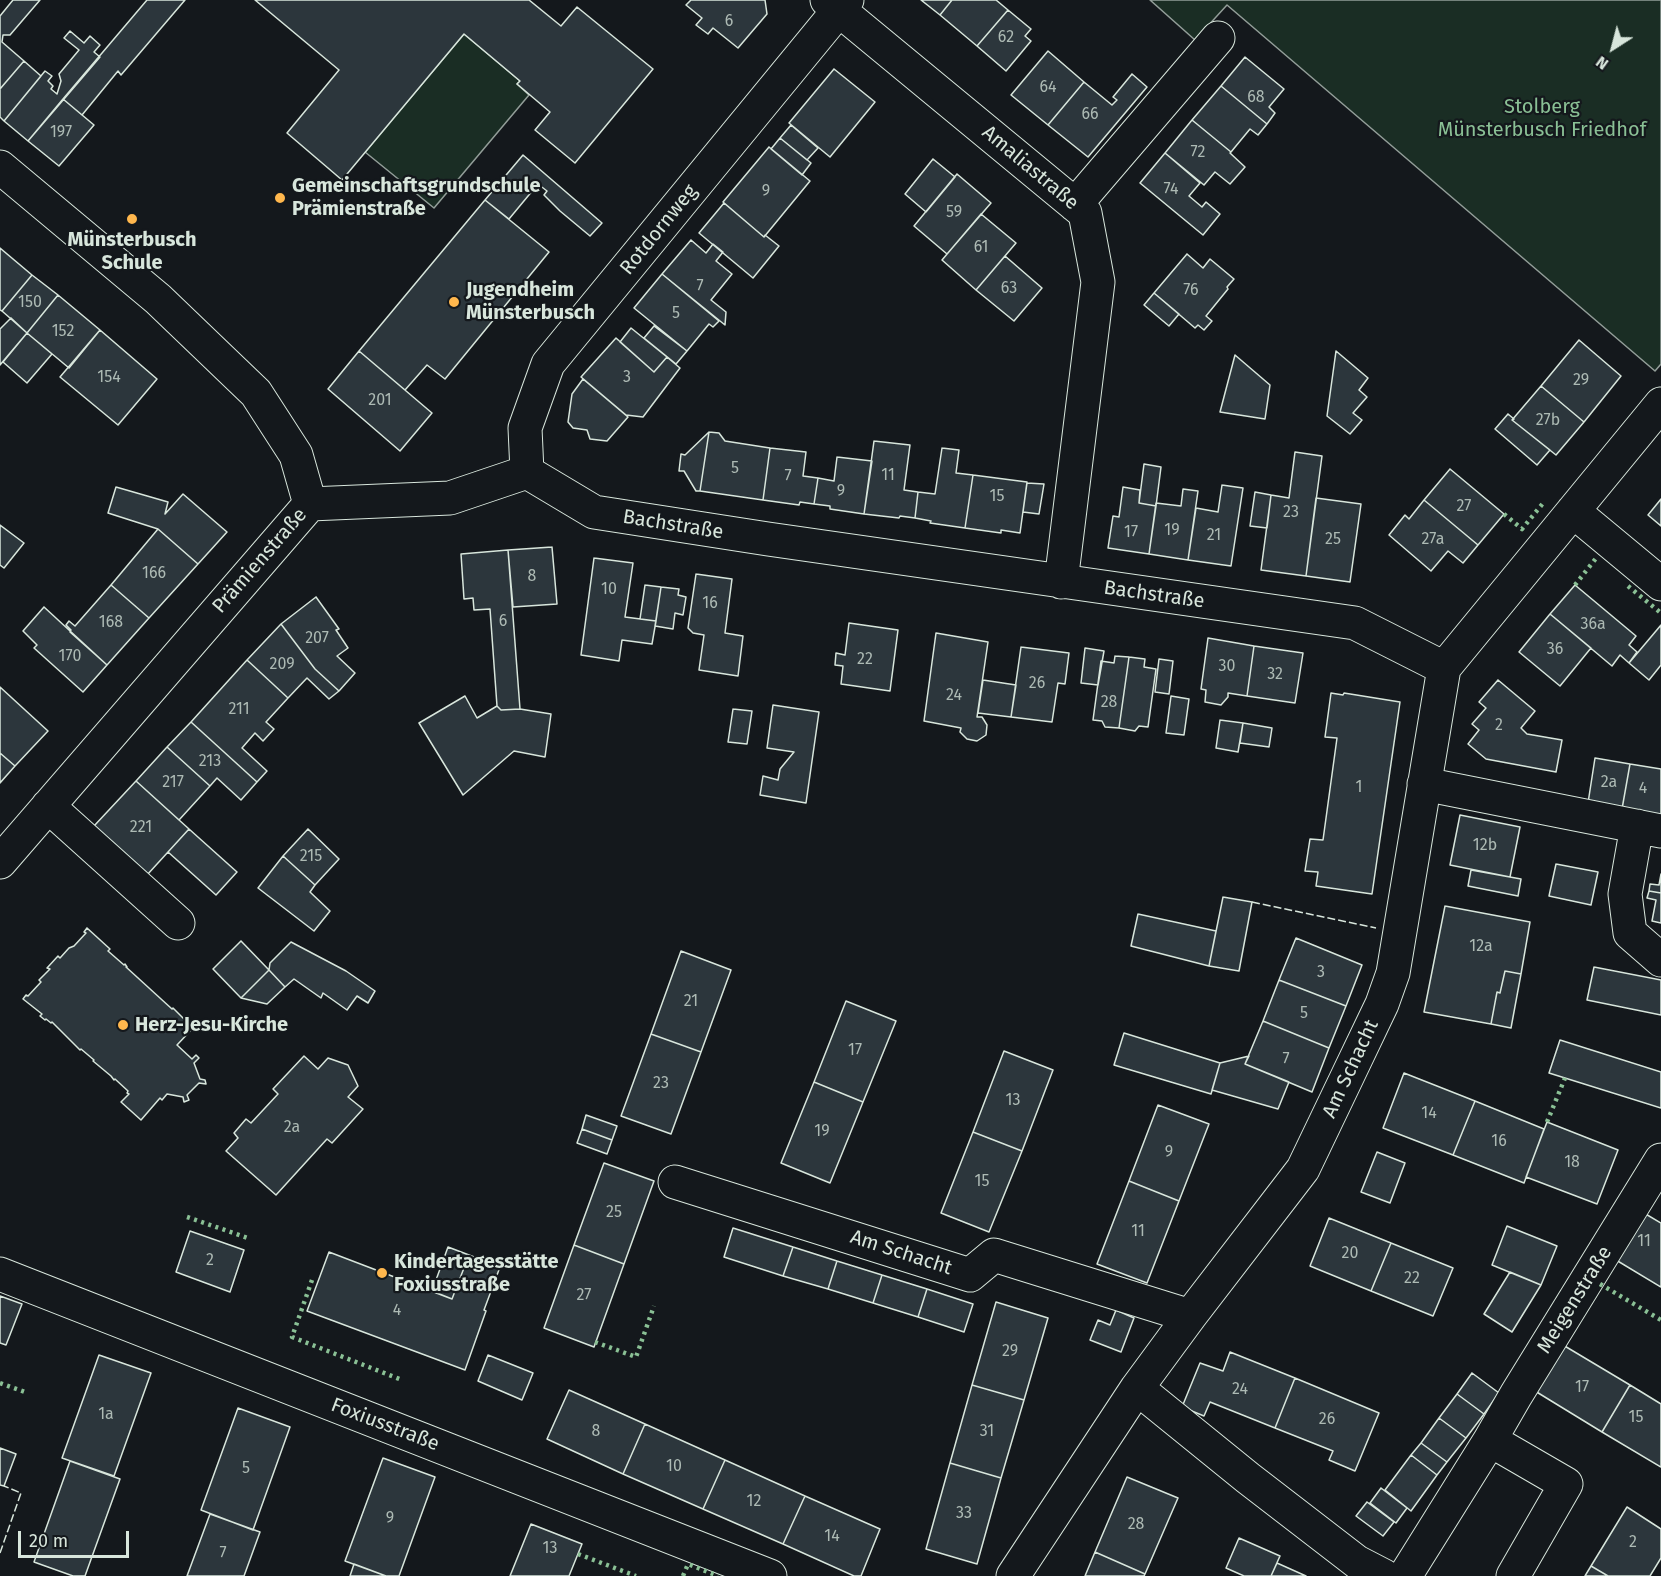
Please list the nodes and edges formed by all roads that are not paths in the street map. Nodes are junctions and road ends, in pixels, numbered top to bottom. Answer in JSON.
{"nodes":[{"id":1,"x":838,"y":3,"type":"edge"},
{"id":2,"x":1218,"y":38,"type":"dead end"},
{"id":3,"x":0,"y":167,"type":"edge"},
{"id":4,"x":1075,"y":205,"type":"junction"},
{"id":5,"x":1661,"y":404,"type":"edge"},
{"id":6,"x":527,"y":472,"type":"junction"},
{"id":7,"x":310,"y":504,"type":"junction"},
{"id":8,"x":1573,"y":511,"type":"junction"},
{"id":9,"x":1061,"y":582,"type":"junction"},
{"id":10,"x":1661,"y":584,"type":"edge"},
{"id":11,"x":1444,"y":668,"type":"junction"},
{"id":12,"x":1424,"y":784,"type":"junction"},
{"id":13,"x":48,"y":806,"type":"junction"},
{"id":14,"x":1649,"y":828,"type":"edge"},
{"id":15,"x":0,"y":861,"type":"edge"},
{"id":16,"x":178,"y":923,"type":"dead end"},
{"id":17,"x":1661,"y":960,"type":"edge"},
{"id":18,"x":1661,"y":1160,"type":"edge"},
{"id":19,"x":675,"y":1182,"type":"dead end"},
{"id":20,"x":0,"y":1274,"type":"edge"},
{"id":21,"x":1190,"y":1316,"type":"junction"},
{"id":22,"x":1137,"y":1388,"type":"junction"},
{"id":23,"x":1490,"y":1440,"type":"junction"},
{"id":24,"x":770,"y":1576,"type":"edge"},
{"id":25,"x":1013,"y":1576,"type":"edge"},
{"id":26,"x":1384,"y":1576,"type":"edge"},
{"id":27,"x":1406,"y":1576,"type":"edge"},
{"id":28,"x":1513,"y":1576,"type":"edge"}],
"edges":[{"from":1,"to":4,"type":"street","name":"Amaliastraße"},
{"from":1,"to":6,"type":"street","name":"Rotdornweg"},
{"from":2,"to":4,"type":"street"},
{"from":3,"to":7,"type":"street","name":"Prämienstraße"},
{"from":4,"to":9,"type":"street","name":"Amaliastraße"},
{"from":5,"to":8,"type":"street"},
{"from":6,"to":7,"type":"street"},
{"from":6,"to":9,"type":"street","name":"Bachstraße"},
{"from":7,"to":13,"type":"street","name":"Prämienstraße"},
{"from":8,"to":10,"type":"street"},
{"from":8,"to":11,"type":"street"},
{"from":9,"to":11,"type":"street","name":"Bachstraße"},
{"from":11,"to":12,"type":"street","name":"Am Schacht"},
{"from":12,"to":14,"type":"street"},
{"from":12,"to":21,"type":"street","name":"Am Schacht"},
{"from":13,"to":15,"type":"street","name":"Prämienstraße"},
{"from":13,"to":16,"type":"street"},
{"from":14,"to":17,"type":"street"},
{"from":18,"to":23,"type":"street","name":"Meigenstraße"},
{"from":19,"to":21,"type":"street","name":"Am Schacht"},
{"from":20,"to":24,"type":"street","name":"Foxiusstraße"},
{"from":21,"to":22,"type":"street","name":"Am Schacht"},
{"from":22,"to":25,"type":"street","name":"Am Schacht"},
{"from":22,"to":26,"type":"street"},
{"from":23,"to":27,"type":"street","name":"Meigenstraße"},
{"from":23,"to":28,"type":"street"}]}
